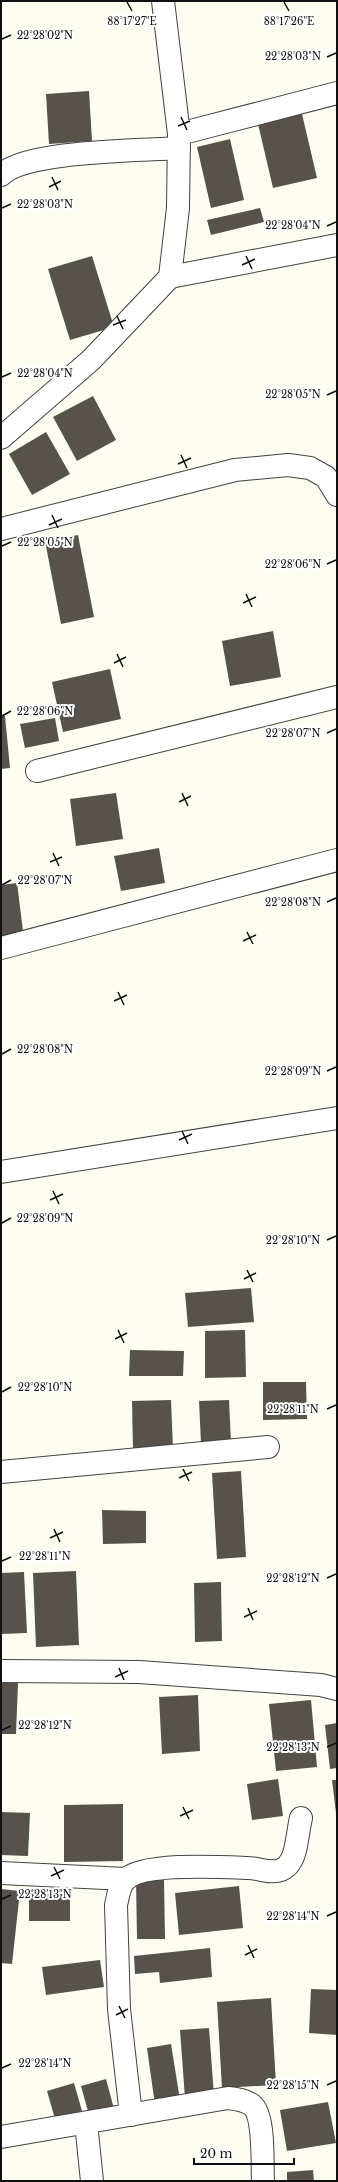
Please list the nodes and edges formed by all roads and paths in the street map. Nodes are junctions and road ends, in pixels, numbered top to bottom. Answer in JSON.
{"nodes":[{"id":1,"x":163,"y":1,"type":"edge"},
{"id":2,"x":337,"y":93,"type":"edge"},
{"id":3,"x":179,"y":141,"type":"junction"},
{"id":4,"x":1,"y":175,"type":"edge"},
{"id":5,"x":337,"y":245,"type":"edge"},
{"id":6,"x":170,"y":277,"type":"junction"},
{"id":7,"x":1,"y":438,"type":"edge"},
{"id":8,"x":337,"y":495,"type":"edge"},
{"id":9,"x":1,"y":529,"type":"edge"},
{"id":10,"x":337,"y":697,"type":"edge"},
{"id":11,"x":37,"y":771,"type":"dead end"},
{"id":12,"x":337,"y":860,"type":"edge"},
{"id":13,"x":1,"y":948,"type":"edge"},
{"id":14,"x":337,"y":1118,"type":"edge"},
{"id":15,"x":1,"y":1172,"type":"edge"},
{"id":16,"x":268,"y":1447,"type":"dead end"},
{"id":17,"x":1,"y":1472,"type":"edge"},
{"id":18,"x":1,"y":1671,"type":"edge"},
{"id":19,"x":337,"y":1689,"type":"edge"},
{"id":20,"x":300,"y":1818,"type":"dead end"},
{"id":21,"x":1,"y":1873,"type":"edge"},
{"id":22,"x":126,"y":1879,"type":"junction"},
{"id":23,"x":132,"y":2115,"type":"junction"},
{"id":24,"x":86,"y":2123,"type":"junction"},
{"id":25,"x":1,"y":2137,"type":"edge"},
{"id":26,"x":92,"y":2181,"type":"edge"},
{"id":27,"x":263,"y":2181,"type":"edge"}],
"edges":[{"from":1,"to":3,"type":"street"},
{"from":2,"to":3,"type":"street"},
{"from":3,"to":4,"type":"street"},
{"from":3,"to":6,"type":"street"},
{"from":5,"to":6,"type":"street"},
{"from":6,"to":7,"type":"street"},
{"from":8,"to":9,"type":"street"},
{"from":10,"to":11,"type":"street"},
{"from":12,"to":13,"type":"street"},
{"from":14,"to":15,"type":"street"},
{"from":16,"to":17,"type":"street"},
{"from":18,"to":19,"type":"street"},
{"from":20,"to":22,"type":"street"},
{"from":21,"to":22,"type":"street"},
{"from":22,"to":23,"type":"street"},
{"from":23,"to":24,"type":"street"},
{"from":23,"to":27,"type":"street"},
{"from":24,"to":25,"type":"street"},
{"from":24,"to":26,"type":"street"}]}
